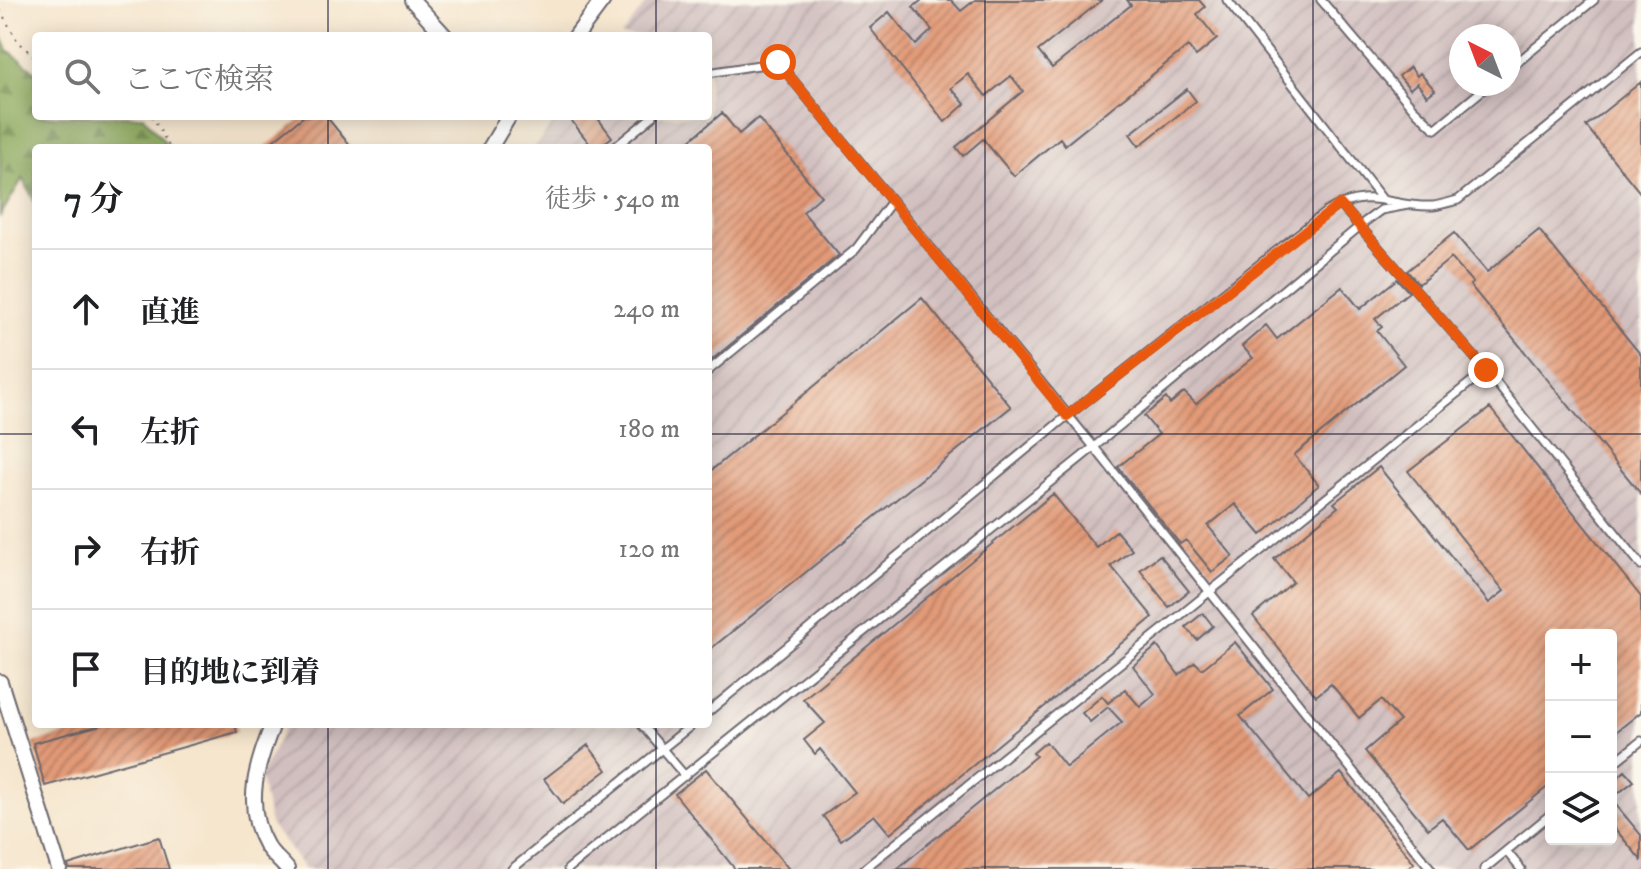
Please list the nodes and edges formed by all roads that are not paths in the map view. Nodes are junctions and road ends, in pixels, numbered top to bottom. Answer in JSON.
{"nodes":[{"id":1,"x":412,"y":0,"type":"edge"},
{"id":2,"x":603,"y":0,"type":"edge"},
{"id":3,"x":1227,"y":0,"type":"edge"},
{"id":4,"x":1321,"y":0,"type":"edge"},
{"id":5,"x":1594,"y":0,"type":"edge"},
{"id":6,"x":441,"y":32,"type":"edge"},
{"id":7,"x":579,"y":32,"type":"edge"},
{"id":8,"x":1641,"y":52,"type":"edge"},
{"id":9,"x":1521,"y":59,"type":"edge"},
{"id":10,"x":712,"y":72,"type":"edge"},
{"id":11,"x":1475,"y":96,"type":"edge"},
{"id":12,"x":504,"y":120,"type":"edge"},
{"id":13,"x":648,"y":120,"type":"edge"},
{"id":14,"x":492,"y":144,"type":"edge"},
{"id":15,"x":619,"y":144,"type":"edge"},
{"id":16,"x":1382,"y":199,"type":"junction"},
{"id":17,"x":892,"y":201,"type":"junction"},
{"id":18,"x":1340,"y":204,"type":"junction"},
{"id":19,"x":1418,"y":204,"type":"junction"},
{"id":20,"x":1359,"y":227,"type":"junction"},
{"id":21,"x":712,"y":368,"type":"edge"},
{"id":22,"x":1486,"y":370,"type":"junction"},
{"id":23,"x":1067,"y":416,"type":"junction"},
{"id":24,"x":1094,"y":447,"type":"junction"},
{"id":25,"x":1641,"y":565,"type":"edge"},
{"id":26,"x":1210,"y":592,"type":"junction"},
{"id":27,"x":0,"y":682,"type":"edge"},
{"id":28,"x":712,"y":709,"type":"edge"},
{"id":29,"x":271,"y":728,"type":"edge"},
{"id":30,"x":644,"y":728,"type":"edge"},
{"id":31,"x":688,"y":728,"type":"edge"},
{"id":32,"x":1641,"y":741,"type":"edge"},
{"id":33,"x":662,"y":749,"type":"junction"},
{"id":34,"x":1617,"y":760,"type":"edge"},
{"id":35,"x":685,"y":776,"type":"junction"},
{"id":36,"x":1545,"y":819,"type":"edge"},
{"id":37,"x":1506,"y":851,"type":"junction"},
{"id":38,"x":59,"y":869,"type":"edge"},
{"id":39,"x":287,"y":869,"type":"edge"},
{"id":40,"x":512,"y":869,"type":"edge"},
{"id":41,"x":568,"y":869,"type":"edge"},
{"id":42,"x":864,"y":869,"type":"edge"},
{"id":43,"x":1431,"y":869,"type":"edge"},
{"id":44,"x":1484,"y":869,"type":"edge"},
{"id":45,"x":1521,"y":869,"type":"edge"}],
"edges":[{"from":1,"to":6,"type":"street"},
{"from":2,"to":7,"type":"street"},
{"from":3,"to":16,"type":"lane"},
{"from":4,"to":11,"type":"lane"},
{"from":5,"to":9,"type":"lane"},
{"from":8,"to":19,"type":"lane"},
{"from":10,"to":17,"type":"lane"},
{"from":12,"to":14,"type":"street"},
{"from":13,"to":15,"type":"lane"},
{"from":16,"to":18,"type":"lane"},
{"from":16,"to":19,"type":"lane"},
{"from":17,"to":21,"type":"lane"},
{"from":17,"to":23,"type":"lane"},
{"from":18,"to":20,"type":"lane"},
{"from":18,"to":23,"type":"lane"},
{"from":19,"to":20,"type":"lane"},
{"from":20,"to":22,"type":"lane"},
{"from":20,"to":24,"type":"lane"},
{"from":22,"to":25,"type":"lane"},
{"from":22,"to":26,"type":"lane"},
{"from":23,"to":24,"type":"lane"},
{"from":23,"to":28,"type":"lane"},
{"from":24,"to":26,"type":"lane"},
{"from":24,"to":35,"type":"lane"},
{"from":26,"to":42,"type":"lane"},
{"from":26,"to":43,"type":"lane"},
{"from":27,"to":38,"type":"street"},
{"from":29,"to":39,"type":"street"},
{"from":30,"to":33,"type":"lane"},
{"from":31,"to":33,"type":"lane"},
{"from":32,"to":34,"type":"lane"},
{"from":33,"to":35,"type":"lane"},
{"from":33,"to":40,"type":"lane"},
{"from":35,"to":41,"type":"lane"},
{"from":36,"to":37,"type":"lane"},
{"from":37,"to":44,"type":"lane"},
{"from":37,"to":45,"type":"lane"}]}
